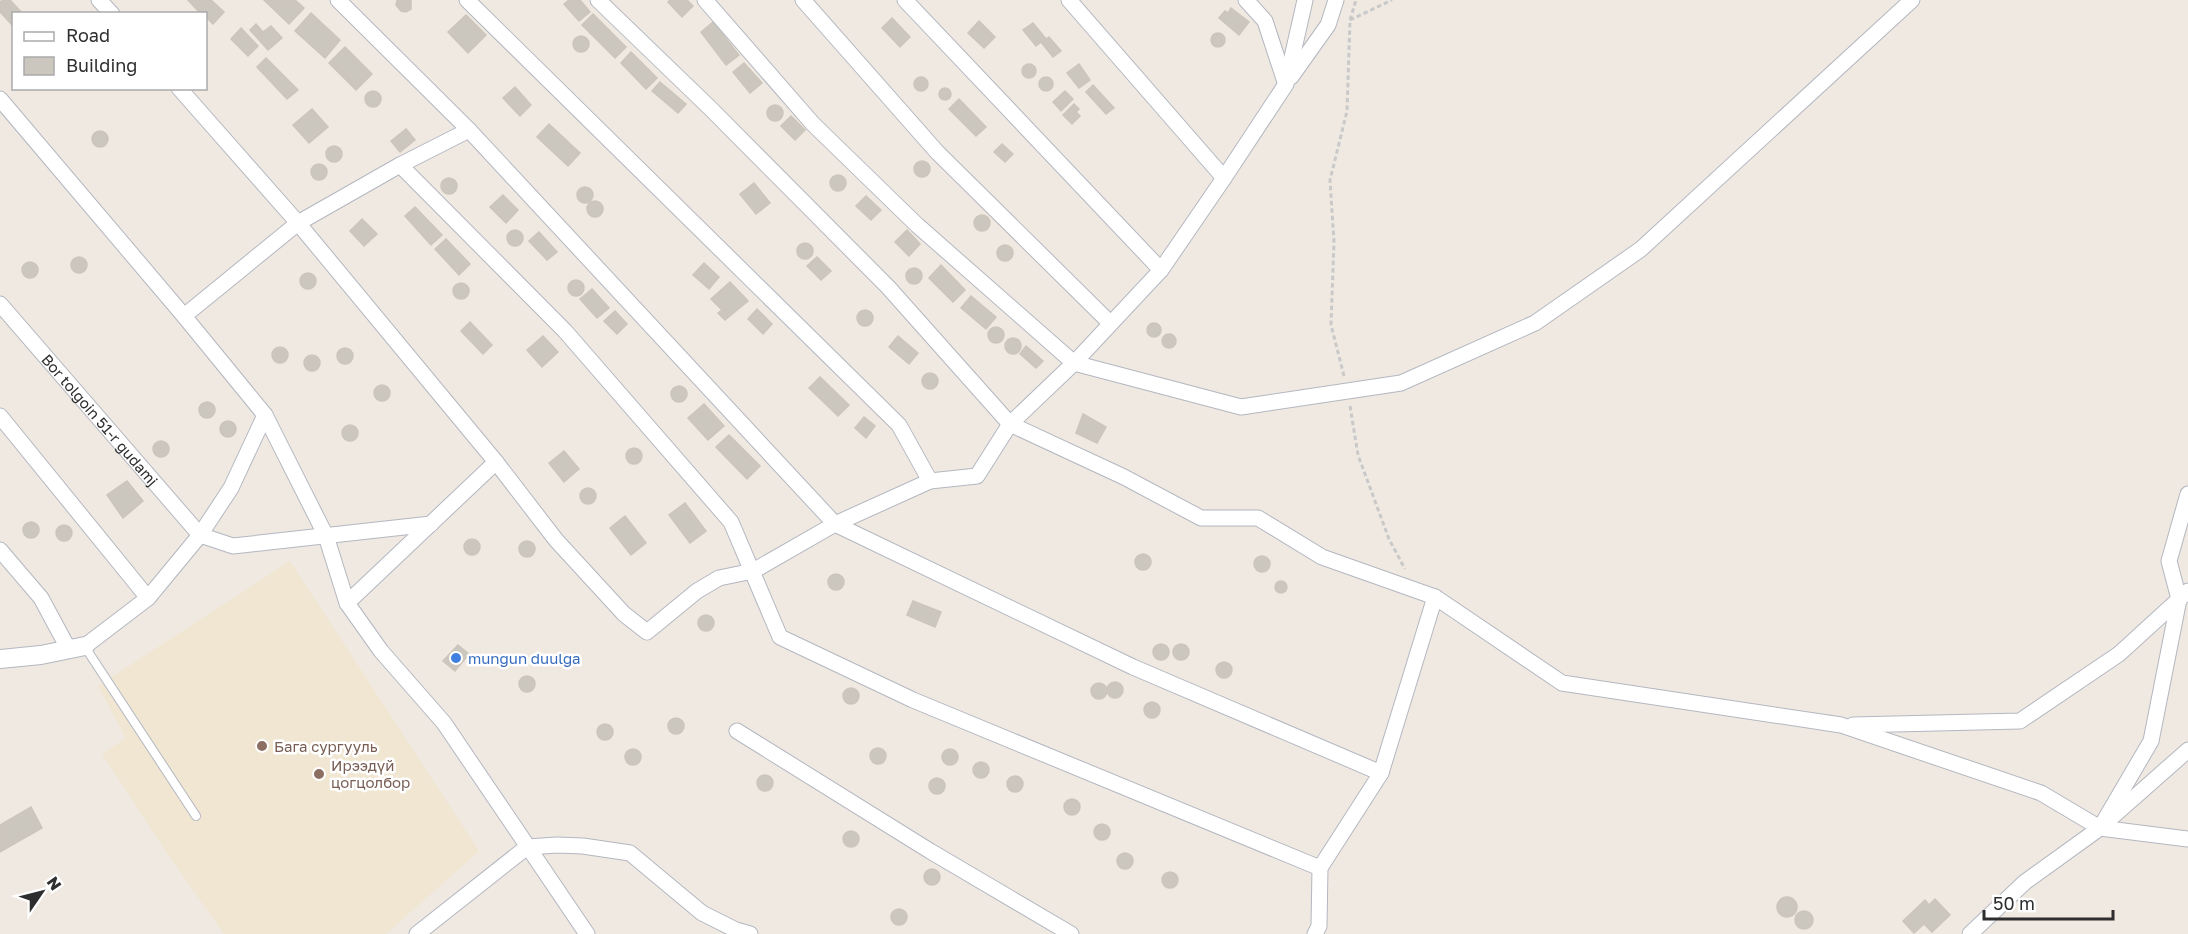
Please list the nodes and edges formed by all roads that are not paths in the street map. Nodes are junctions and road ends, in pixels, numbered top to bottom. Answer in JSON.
{"nodes":[{"id":1,"x":99,"y":0,"type":"edge"},
{"id":2,"x":338,"y":0,"type":"edge"},
{"id":3,"x":467,"y":0,"type":"edge"},
{"id":4,"x":598,"y":0,"type":"edge"},
{"id":5,"x":705,"y":0,"type":"edge"},
{"id":6,"x":804,"y":0,"type":"edge"},
{"id":7,"x":905,"y":0,"type":"edge"},
{"id":8,"x":1069,"y":0,"type":"edge"},
{"id":9,"x":1246,"y":0,"type":"edge"},
{"id":10,"x":1305,"y":0,"type":"edge"},
{"id":11,"x":1336,"y":0,"type":"edge"},
{"id":12,"x":1912,"y":0,"type":"edge"},
{"id":13,"x":110,"y":12,"type":"edge"},
{"id":14,"x":1286,"y":84,"type":"junction"},
{"id":15,"x":181,"y":90,"type":"edge"},
{"id":16,"x":0,"y":99,"type":"edge"},
{"id":17,"x":469,"y":130,"type":"junction"},
{"id":18,"x":400,"y":165,"type":"junction"},
{"id":19,"x":1224,"y":178,"type":"junction"},
{"id":20,"x":298,"y":223,"type":"junction"},
{"id":21,"x":1161,"y":270,"type":"junction"},
{"id":22,"x":0,"y":304,"type":"edge"},
{"id":23,"x":184,"y":316,"type":"junction"},
{"id":24,"x":1110,"y":323,"type":"junction"},
{"id":25,"x":1074,"y":363,"type":"junction"},
{"id":26,"x":265,"y":415,"type":"junction"},
{"id":27,"x":0,"y":417,"type":"edge"},
{"id":28,"x":1010,"y":424,"type":"junction"},
{"id":29,"x":496,"y":462,"type":"junction"},
{"id":30,"x":930,"y":481,"type":"junction"},
{"id":31,"x":2188,"y":494,"type":"edge"},
{"id":32,"x":430,"y":524,"type":"junction"},
{"id":33,"x":835,"y":524,"type":"junction"},
{"id":34,"x":200,"y":535,"type":"junction"},
{"id":35,"x":326,"y":536,"type":"junction"},
{"id":36,"x":0,"y":550,"type":"edge"},
{"id":37,"x":753,"y":571,"type":"junction"},
{"id":38,"x":2183,"y":595,"type":"edge"},
{"id":39,"x":1435,"y":597,"type":"junction"},
{"id":40,"x":148,"y":598,"type":"junction"},
{"id":41,"x":347,"y":603,"type":"junction"},
{"id":42,"x":77,"y":648,"type":"junction"},
{"id":43,"x":2,"y":657,"type":"edge"},
{"id":44,"x":1841,"y":725,"type":"junction"},
{"id":45,"x":737,"y":730,"type":"dead end"},
{"id":46,"x":2188,"y":750,"type":"edge"},
{"id":47,"x":1381,"y":773,"type":"junction"},
{"id":48,"x":196,"y":816,"type":"dead end"},
{"id":49,"x":2100,"y":828,"type":"junction"},
{"id":50,"x":2188,"y":839,"type":"edge"},
{"id":51,"x":527,"y":847,"type":"junction"},
{"id":52,"x":1320,"y":868,"type":"junction"},
{"id":53,"x":1320,"y":932,"type":"edge"},
{"id":54,"x":417,"y":934,"type":"edge"},
{"id":55,"x":587,"y":934,"type":"edge"},
{"id":56,"x":750,"y":934,"type":"edge"},
{"id":57,"x":1071,"y":934,"type":"edge"},
{"id":58,"x":1971,"y":934,"type":"edge"}],
"edges":[{"from":1,"to":13,"type":"street"},
{"from":2,"to":17,"type":"street"},
{"from":3,"to":30,"type":"street"},
{"from":4,"to":28,"type":"street"},
{"from":5,"to":25,"type":"street"},
{"from":6,"to":24,"type":"street"},
{"from":7,"to":21,"type":"street"},
{"from":8,"to":19,"type":"street"},
{"from":9,"to":14,"type":"street"},
{"from":10,"to":14,"type":"street"},
{"from":11,"to":14,"type":"street"},
{"from":12,"to":25,"type":"street"},
{"from":14,"to":19,"type":"street"},
{"from":15,"to":20,"type":"street"},
{"from":16,"to":23,"type":"street"},
{"from":17,"to":18,"type":"street"},
{"from":17,"to":33,"type":"street"},
{"from":18,"to":20,"type":"street"},
{"from":18,"to":37,"type":"street"},
{"from":19,"to":21,"type":"street"},
{"from":20,"to":23,"type":"street"},
{"from":20,"to":29,"type":"street"},
{"from":21,"to":24,"type":"street"},
{"from":22,"to":34,"type":"street","name":"Bor tolgoin 51-r gudamj"},
{"from":23,"to":26,"type":"street"},
{"from":24,"to":25,"type":"street"},
{"from":25,"to":28,"type":"street"},
{"from":26,"to":34,"type":"street"},
{"from":26,"to":35,"type":"street"},
{"from":27,"to":40,"type":"street"},
{"from":28,"to":30,"type":"street"},
{"from":28,"to":39,"type":"street"},
{"from":29,"to":32,"type":"street"},
{"from":29,"to":37,"type":"street"},
{"from":30,"to":33,"type":"street"},
{"from":31,"to":38,"type":"street"},
{"from":32,"to":35,"type":"street"},
{"from":32,"to":41,"type":"street"},
{"from":33,"to":37,"type":"street"},
{"from":33,"to":47,"type":"street"},
{"from":34,"to":35,"type":"street"},
{"from":34,"to":40,"type":"street"},
{"from":35,"to":41,"type":"street"},
{"from":36,"to":42,"type":"street"},
{"from":37,"to":52,"type":"street"},
{"from":38,"to":44,"type":"street"},
{"from":38,"to":49,"type":"street"},
{"from":39,"to":44,"type":"street"},
{"from":39,"to":47,"type":"street"},
{"from":40,"to":42,"type":"street"},
{"from":41,"to":51,"type":"street"},
{"from":42,"to":43,"type":"street"},
{"from":42,"to":48,"type":"lane"},
{"from":44,"to":49,"type":"street"},
{"from":45,"to":57,"type":"street"},
{"from":46,"to":49,"type":"street"},
{"from":47,"to":52,"type":"street"},
{"from":49,"to":50,"type":"street"},
{"from":49,"to":58,"type":"street"},
{"from":51,"to":54,"type":"street"},
{"from":51,"to":55,"type":"street"},
{"from":51,"to":56,"type":"street"},
{"from":52,"to":53,"type":"street"}]}
